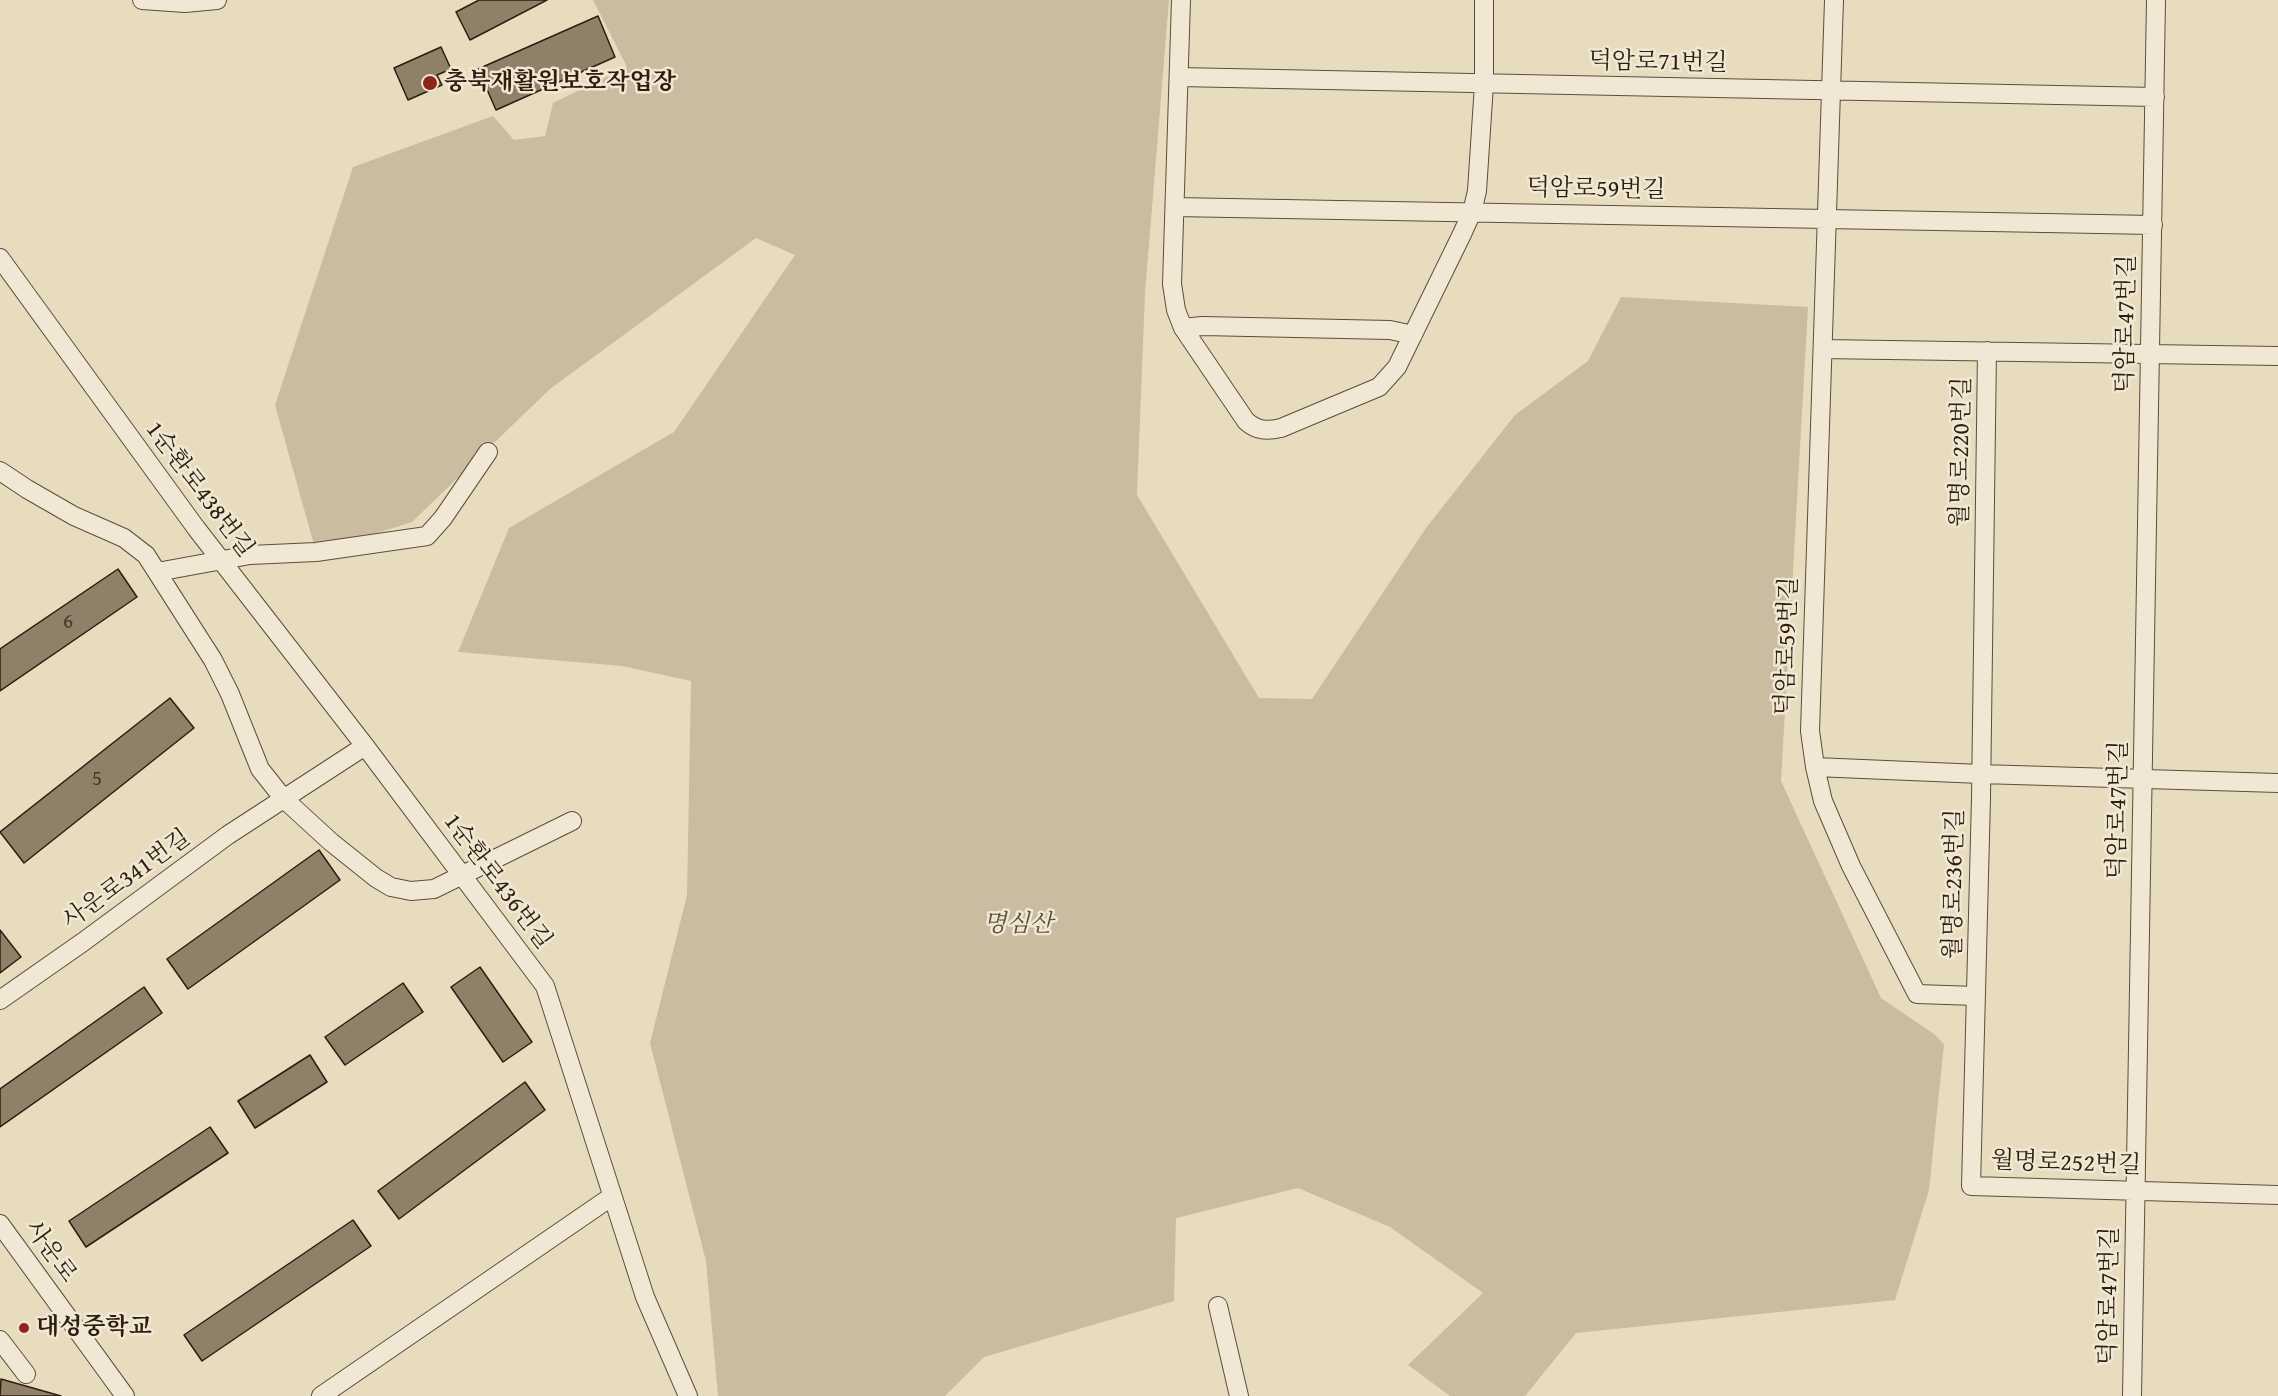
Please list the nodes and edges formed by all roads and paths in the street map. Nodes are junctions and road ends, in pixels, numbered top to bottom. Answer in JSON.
{"nodes":[{"id":1,"x":142,"y":0,"type":"edge"},
{"id":2,"x":217,"y":0,"type":"edge"},
{"id":3,"x":1181,"y":0,"type":"edge"},
{"id":4,"x":1484,"y":0,"type":"edge"},
{"id":5,"x":1834,"y":0,"type":"edge"},
{"id":6,"x":2156,"y":0,"type":"edge"},
{"id":7,"x":1179,"y":77,"type":"junction"},
{"id":8,"x":1485,"y":84,"type":"junction"},
{"id":9,"x":1831,"y":91,"type":"junction"},
{"id":10,"x":2155,"y":97,"type":"junction"},
{"id":11,"x":1175,"y":207,"type":"junction"},
{"id":12,"x":1472,"y":212,"type":"junction"},
{"id":13,"x":1827,"y":218,"type":"junction"},
{"id":14,"x":2153,"y":225,"type":"junction"},
{"id":15,"x":0,"y":258,"type":"edge"},
{"id":16,"x":1183,"y":328,"type":"junction"},
{"id":17,"x":1413,"y":335,"type":"junction"},
{"id":18,"x":1823,"y":349,"type":"junction"},
{"id":19,"x":1987,"y":351,"type":"junction"},
{"id":20,"x":2151,"y":354,"type":"junction"},
{"id":21,"x":2278,"y":356,"type":"edge"},
{"id":22,"x":488,"y":452,"type":"dead end"},
{"id":23,"x":0,"y":471,"type":"edge"},
{"id":24,"x":1984,"y":555,"type":"joint"},
{"id":25,"x":220,"y":560,"type":"junction"},
{"id":26,"x":157,"y":572,"type":"junction"},
{"id":27,"x":365,"y":746,"type":"junction"},
{"id":28,"x":1815,"y":767,"type":"junction"},
{"id":29,"x":1981,"y":774,"type":"junction"},
{"id":30,"x":2143,"y":779,"type":"junction"},
{"id":31,"x":2278,"y":783,"type":"edge"},
{"id":32,"x":283,"y":798,"type":"junction"},
{"id":33,"x":572,"y":820,"type":"dead end"},
{"id":34,"x":463,"y":877,"type":"junction"},
{"id":35,"x":1976,"y":996,"type":"junction"},
{"id":36,"x":0,"y":1000,"type":"edge"},
{"id":37,"x":2136,"y":1190,"type":"junction"},
{"id":38,"x":2278,"y":1195,"type":"edge"},
{"id":39,"x":611,"y":1197,"type":"junction"},
{"id":40,"x":0,"y":1224,"type":"edge"},
{"id":41,"x":1218,"y":1306,"type":"dead end"},
{"id":42,"x":0,"y":1340,"type":"edge"},
{"id":43,"x":26,"y":1374,"type":"dead end"},
{"id":44,"x":125,"y":1396,"type":"edge"},
{"id":45,"x":321,"y":1396,"type":"edge"},
{"id":46,"x":688,"y":1396,"type":"edge"},
{"id":47,"x":1239,"y":1396,"type":"edge"},
{"id":48,"x":2132,"y":1396,"type":"edge"}],
"edges":[{"from":1,"to":2,"type":"street"},
{"from":3,"to":7,"type":"street"},
{"from":4,"to":8,"type":"street"},
{"from":5,"to":9,"type":"street","name":"덕암로59번길"},
{"from":6,"to":10,"type":"street","name":"덕암로47번길"},
{"from":7,"to":8,"type":"street","name":"덕암로71번길"},
{"from":7,"to":11,"type":"street"},
{"from":8,"to":9,"type":"street","name":"덕암로71번길"},
{"from":8,"to":12,"type":"street"},
{"from":9,"to":10,"type":"street"},
{"from":9,"to":13,"type":"street","name":"덕암로59번길"},
{"from":10,"to":14,"type":"street","name":"덕암로47번길"},
{"from":11,"to":12,"type":"street"},
{"from":11,"to":16,"type":"street"},
{"from":12,"to":13,"type":"street","name":"덕암로59번길"},
{"from":12,"to":17,"type":"street"},
{"from":13,"to":14,"type":"street","name":"덕암로47번길"},
{"from":13,"to":18,"type":"street","name":"덕암로59번길"},
{"from":14,"to":20,"type":"street","name":"덕암로47번길"},
{"from":15,"to":25,"type":"street","name":"1순환로438번길"},
{"from":16,"to":17,"type":"street"},
{"from":16,"to":17,"type":"street"},
{"from":18,"to":19,"type":"street","name":"월명로220번길"},
{"from":18,"to":28,"type":"street","name":"덕암로59번길"},
{"from":19,"to":20,"type":"street","name":"월명로220번길"},
{"from":19,"to":24,"type":"street","name":"월명로220번길"},
{"from":20,"to":21,"type":"street","name":"월명로220번길"},
{"from":20,"to":30,"type":"street","name":"덕암로47번길"},
{"from":22,"to":25,"type":"street"},
{"from":23,"to":26,"type":"street"},
{"from":24,"to":29,"type":"street","name":"월명로236번길"},
{"from":25,"to":26,"type":"street"},
{"from":25,"to":27,"type":"street","name":"1순환로438번길"},
{"from":26,"to":32,"type":"street"},
{"from":27,"to":32,"type":"street"},
{"from":27,"to":34,"type":"street","name":"1순환로436번길"},
{"from":28,"to":29,"type":"street","name":"월명로236번길"},
{"from":28,"to":35,"type":"street","name":"덕암로59번길"},
{"from":29,"to":30,"type":"street","name":"월명로236번길"},
{"from":29,"to":35,"type":"street","name":"월명로236번길"},
{"from":30,"to":31,"type":"street","name":"월명로236번길"},
{"from":30,"to":37,"type":"street","name":"덕암로47번길"},
{"from":32,"to":34,"type":"street"},
{"from":32,"to":36,"type":"street","name":"사운로341번길"},
{"from":33,"to":34,"type":"street"},
{"from":34,"to":39,"type":"street","name":"1순환로436번길"},
{"from":35,"to":37,"type":"street","name":"월명로252번길"},
{"from":37,"to":38,"type":"street","name":"월명로252번길"},
{"from":37,"to":48,"type":"street","name":"덕암로47번길"},
{"from":39,"to":45,"type":"street"},
{"from":39,"to":46,"type":"street","name":"1순환로436번길"},
{"from":40,"to":44,"type":"street","name":"사운로"},
{"from":41,"to":47,"type":"street"},
{"from":42,"to":43,"type":"street"}]}
